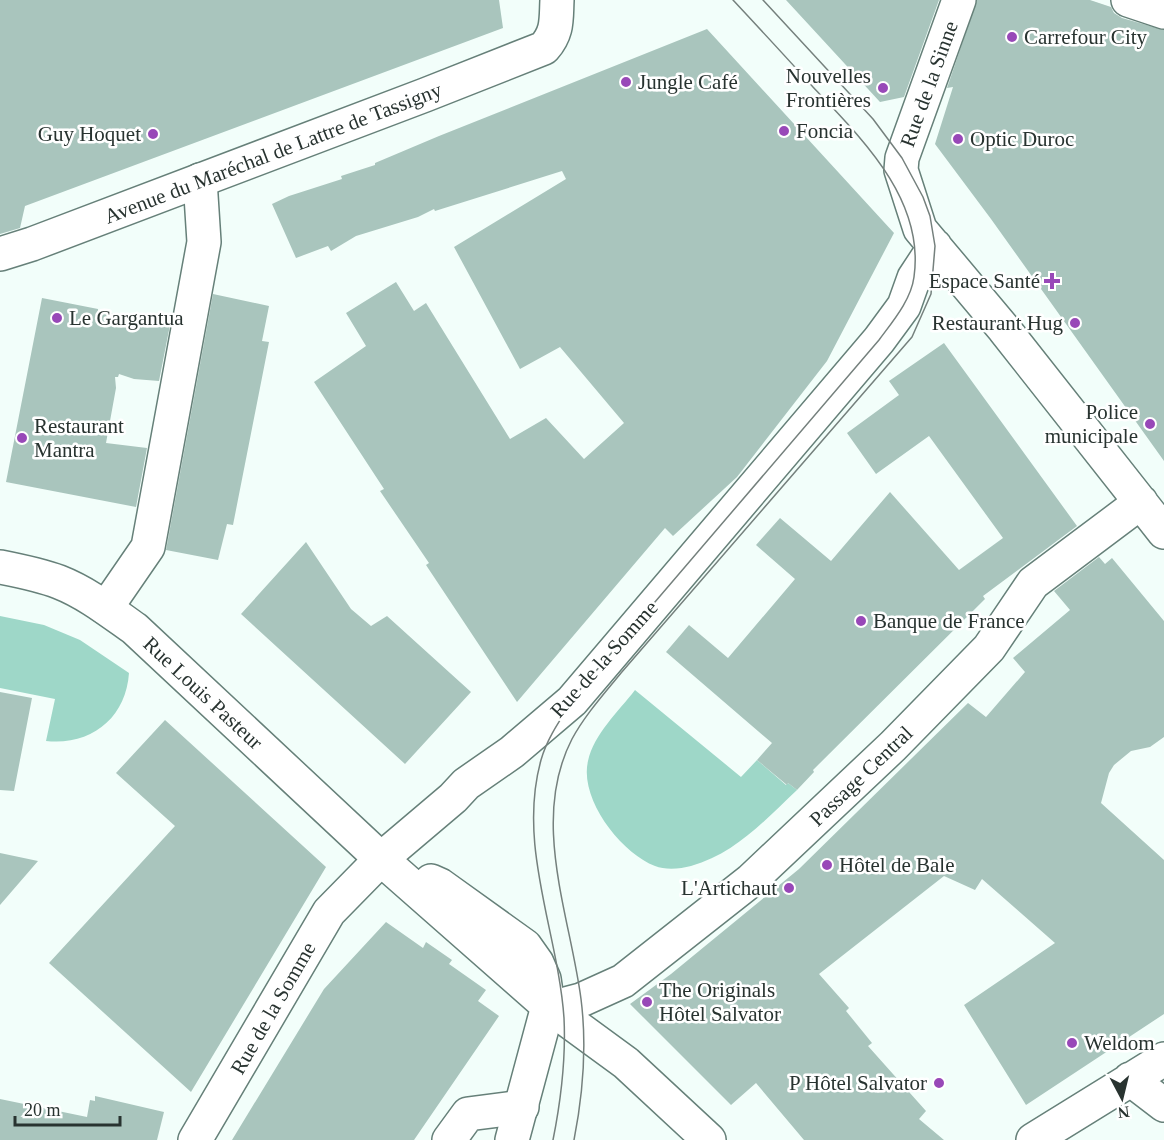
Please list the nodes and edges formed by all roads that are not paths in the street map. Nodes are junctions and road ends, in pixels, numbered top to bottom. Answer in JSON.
{"nodes":[{"id":1,"x":556,"y":0,"type":"edge"},
{"id":2,"x":959,"y":0,"type":"edge"},
{"id":3,"x":1128,"y":0,"type":"edge"},
{"id":4,"x":1164,"y":12,"type":"edge"},
{"id":5,"x":200,"y":180,"type":"junction"},
{"id":6,"x":935,"y":246,"type":"junction"},
{"id":7,"x":0,"y":254,"type":"edge"},
{"id":8,"x":1141,"y":502,"type":"junction"},
{"id":9,"x":1164,"y":532,"type":"edge"},
{"id":10,"x":0,"y":567,"type":"edge"},
{"id":11,"x":106,"y":608,"type":"junction"},
{"id":12,"x":381,"y":859,"type":"junction"},
{"id":13,"x":548,"y":1006,"type":"junction"},
{"id":14,"x":1164,"y":1059,"type":"edge"},
{"id":15,"x":1130,"y":1078,"type":"junction"},
{"id":16,"x":1164,"y":1105,"type":"edge"},
{"id":17,"x":522,"y":1107,"type":"junction"},
{"id":18,"x":195,"y":1140,"type":"edge"},
{"id":19,"x":449,"y":1140,"type":"edge"},
{"id":20,"x":512,"y":1140,"type":"edge"},
{"id":21,"x":709,"y":1140,"type":"edge"},
{"id":22,"x":1033,"y":1140,"type":"edge"}],
"edges":[{"from":1,"to":5,"type":"street","name":"Avenue du Maréchal de Lattre de Tassigny"},
{"from":2,"to":6,"type":"street","name":"Rue de la Sinne"},
{"from":3,"to":4,"type":"street"},
{"from":5,"to":7,"type":"street","name":"Avenue du Maréchal de Lattre de Tassigny"},
{"from":5,"to":11,"type":"street"},
{"from":6,"to":8,"type":"street","name":"Rue de la Sinne"},
{"from":6,"to":12,"type":"street","name":"Rue de la Somme"},
{"from":8,"to":9,"type":"street","name":"Rue de la Sinne"},
{"from":8,"to":13,"type":"street","name":"Passage Central"},
{"from":10,"to":11,"type":"street","name":"Rue Louis Pasteur"},
{"from":11,"to":12,"type":"street","name":"Rue Louis Pasteur"},
{"from":12,"to":13,"type":"street","name":"Rue Louis Pasteur"},
{"from":12,"to":18,"type":"street","name":"Rue de la Somme"},
{"from":13,"to":17,"type":"street"},
{"from":13,"to":21,"type":"street","name":"Rue Louis Pasteur"},
{"from":14,"to":15,"type":"street"},
{"from":15,"to":16,"type":"street"},
{"from":15,"to":22,"type":"street"},
{"from":17,"to":19,"type":"street"},
{"from":17,"to":20,"type":"street"}]}
